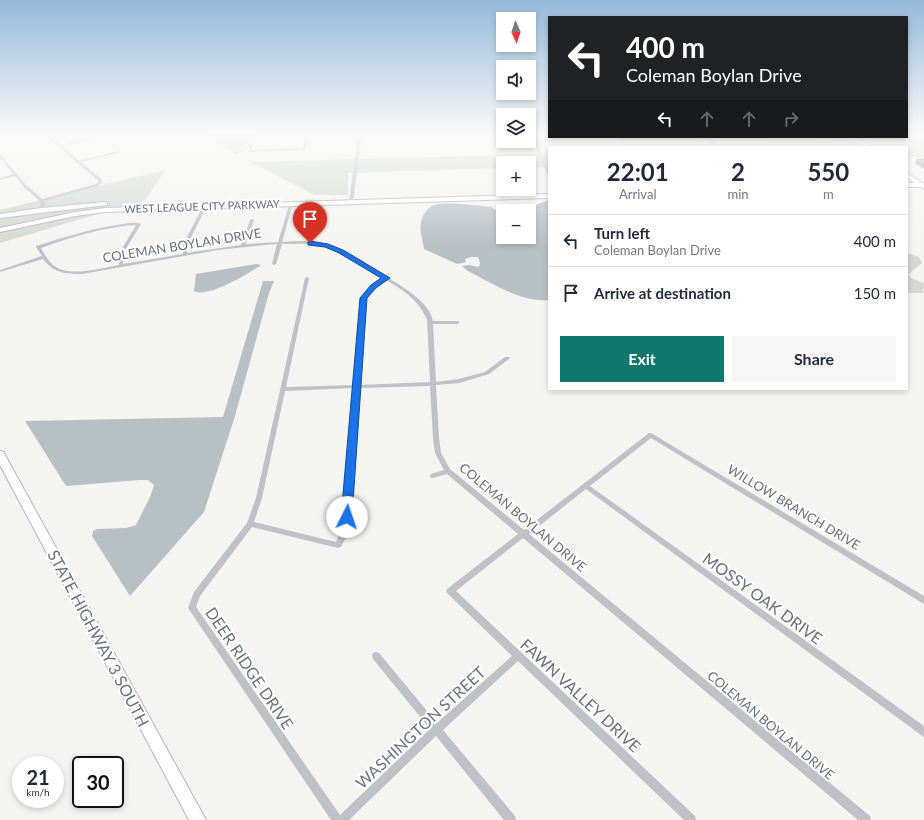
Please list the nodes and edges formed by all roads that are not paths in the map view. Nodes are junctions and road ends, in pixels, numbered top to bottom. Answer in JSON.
{"nodes":[{"id":1,"x":14,"y":172,"type":"edge"},
{"id":2,"x":90,"y":172,"type":"edge"},
{"id":3,"x":355,"y":172,"type":"edge"},
{"id":4,"x":911,"y":172,"type":"edge"},
{"id":5,"x":16,"y":175,"type":"junction"},
{"id":6,"x":908,"y":175,"type":"edge"},
{"id":7,"x":0,"y":179,"type":"edge"},
{"id":8,"x":908,"y":182,"type":"edge"},
{"id":9,"x":922,"y":183,"type":"edge"},
{"id":10,"x":908,"y":185,"type":"edge"},
{"id":11,"x":548,"y":191,"type":"edge"},
{"id":12,"x":548,"y":196,"type":"edge"},
{"id":13,"x":352,"y":199,"type":"junction"},
{"id":14,"x":41,"y":200,"type":"junction"},
{"id":15,"x":206,"y":203,"type":"junction"},
{"id":16,"x":291,"y":203,"type":"junction"},
{"id":17,"x":41,"y":210,"type":"junction"},
{"id":18,"x":0,"y":216,"type":"edge"},
{"id":19,"x":252,"y":220,"type":"dead end"},
{"id":20,"x":0,"y":230,"type":"edge"},
{"id":21,"x":279,"y":243,"type":"junction"},
{"id":22,"x":243,"y":246,"type":"junction"},
{"id":23,"x":185,"y":255,"type":"junction"},
{"id":24,"x":44,"y":257,"type":"junction"},
{"id":25,"x":274,"y":264,"type":"dead end"},
{"id":26,"x":121,"y":266,"type":"junction"},
{"id":27,"x":0,"y":271,"type":"edge"},
{"id":28,"x":307,"y":278,"type":"dead end"},
{"id":29,"x":386,"y":278,"type":"junction"},
{"id":30,"x":457,"y":322,"type":"dead end"},
{"id":31,"x":430,"y":323,"type":"junction"},
{"id":32,"x":507,"y":358,"type":"dead end"},
{"id":33,"x":433,"y":384,"type":"junction"},
{"id":34,"x":357,"y":386,"type":"junction"},
{"id":35,"x":283,"y":389,"type":"junction"},
{"id":36,"x":0,"y":455,"type":"edge"},
{"id":37,"x":448,"y":471,"type":"junction"},
{"id":38,"x":432,"y":476,"type":"dead end"},
{"id":39,"x":586,"y":486,"type":"junction"},
{"id":40,"x":250,"y":524,"type":"junction"},
{"id":41,"x":524,"y":534,"type":"junction"},
{"id":42,"x":924,"y":600,"type":"edge"},
{"id":43,"x":376,"y":656,"type":"dead end"},
{"id":44,"x":518,"y":656,"type":"junction"},
{"id":45,"x":436,"y":730,"type":"junction"},
{"id":46,"x":924,"y":732,"type":"edge"},
{"id":47,"x":198,"y":820,"type":"edge"},
{"id":48,"x":337,"y":820,"type":"edge"},
{"id":49,"x":342,"y":820,"type":"edge"},
{"id":50,"x":511,"y":820,"type":"edge"},
{"id":51,"x":691,"y":820,"type":"edge"},
{"id":52,"x":866,"y":820,"type":"edge"}],
"edges":[{"from":1,"to":5,"type":"street"},
{"from":2,"to":14,"type":"street"},
{"from":3,"to":13,"type":"street"},
{"from":4,"to":9,"type":"street"},
{"from":5,"to":7,"type":"street"},
{"from":5,"to":14,"type":"street"},
{"from":6,"to":9,"type":"street"},
{"from":8,"to":9,"type":"main road"},
{"from":9,"to":10,"type":"main road"},
{"from":11,"to":13,"type":"main road","name":"WEST LEAGUE CITY PARKWAY"},
{"from":12,"to":13,"type":"main road","name":"WEST LEAGUE CITY PARKWAY"},
{"from":13,"to":15,"type":"main road","name":"WEST LEAGUE CITY PARKWAY"},
{"from":13,"to":16,"type":"main road","name":"WEST LEAGUE CITY PARKWAY"},
{"from":14,"to":17,"type":"street"},
{"from":15,"to":16,"type":"main road","name":"WEST LEAGUE CITY PARKWAY"},
{"from":15,"to":17,"type":"main road","name":"WEST LEAGUE CITY PARKWAY"},
{"from":15,"to":20,"type":"main road","name":"WEST LEAGUE CITY PARKWAY"},
{"from":15,"to":23,"type":"street"},
{"from":16,"to":21,"type":"street"},
{"from":17,"to":18,"type":"main road","name":"WEST LEAGUE CITY PARKWAY"},
{"from":19,"to":22,"type":"street"},
{"from":21,"to":22,"type":"street","name":"COLEMAN BOYLAN DRIVE"},
{"from":21,"to":25,"type":"street"},
{"from":21,"to":29,"type":"street","name":"COLEMAN BOYLAN DRIVE"},
{"from":22,"to":23,"type":"street","name":"COLEMAN BOYLAN DRIVE"},
{"from":23,"to":26,"type":"street","name":"COLEMAN BOYLAN DRIVE"},
{"from":24,"to":26,"type":"street","name":"COLEMAN BOYLAN DRIVE"},
{"from":24,"to":26,"type":"street","name":"COLEMAN BOYLAN DRIVE"},
{"from":24,"to":27,"type":"street"},
{"from":28,"to":35,"type":"street","name":"DEER RIDGE DRIVE"},
{"from":29,"to":31,"type":"street","name":"COLEMAN BOYLAN DRIVE"},
{"from":29,"to":34,"type":"street"},
{"from":30,"to":31,"type":"street"},
{"from":31,"to":33,"type":"street","name":"COLEMAN BOYLAN DRIVE"},
{"from":32,"to":33,"type":"street"},
{"from":33,"to":34,"type":"street"},
{"from":33,"to":37,"type":"street","name":"COLEMAN BOYLAN DRIVE"},
{"from":34,"to":35,"type":"street"},
{"from":34,"to":40,"type":"street"},
{"from":35,"to":40,"type":"street","name":"DEER RIDGE DRIVE"},
{"from":36,"to":47,"type":"main road","name":"STATE HIGHWAY 3 SOUTH"},
{"from":37,"to":38,"type":"street"},
{"from":37,"to":41,"type":"street","name":"COLEMAN BOYLAN DRIVE"},
{"from":39,"to":41,"type":"street"},
{"from":39,"to":42,"type":"street","name":"WILLOW BRANCH DRIVE"},
{"from":39,"to":46,"type":"street","name":"MOSSY OAK DRIVE"},
{"from":40,"to":48,"type":"street","name":"DEER RIDGE DRIVE"},
{"from":41,"to":44,"type":"street","name":"FAWN VALLEY DRIVE"},
{"from":41,"to":52,"type":"street","name":"COLEMAN BOYLAN DRIVE"},
{"from":43,"to":45,"type":"street"},
{"from":44,"to":45,"type":"street","name":"WASHINGTON STREET"},
{"from":44,"to":51,"type":"street","name":"FAWN VALLEY DRIVE"},
{"from":45,"to":49,"type":"street","name":"WASHINGTON STREET"},
{"from":45,"to":50,"type":"street"}]}
